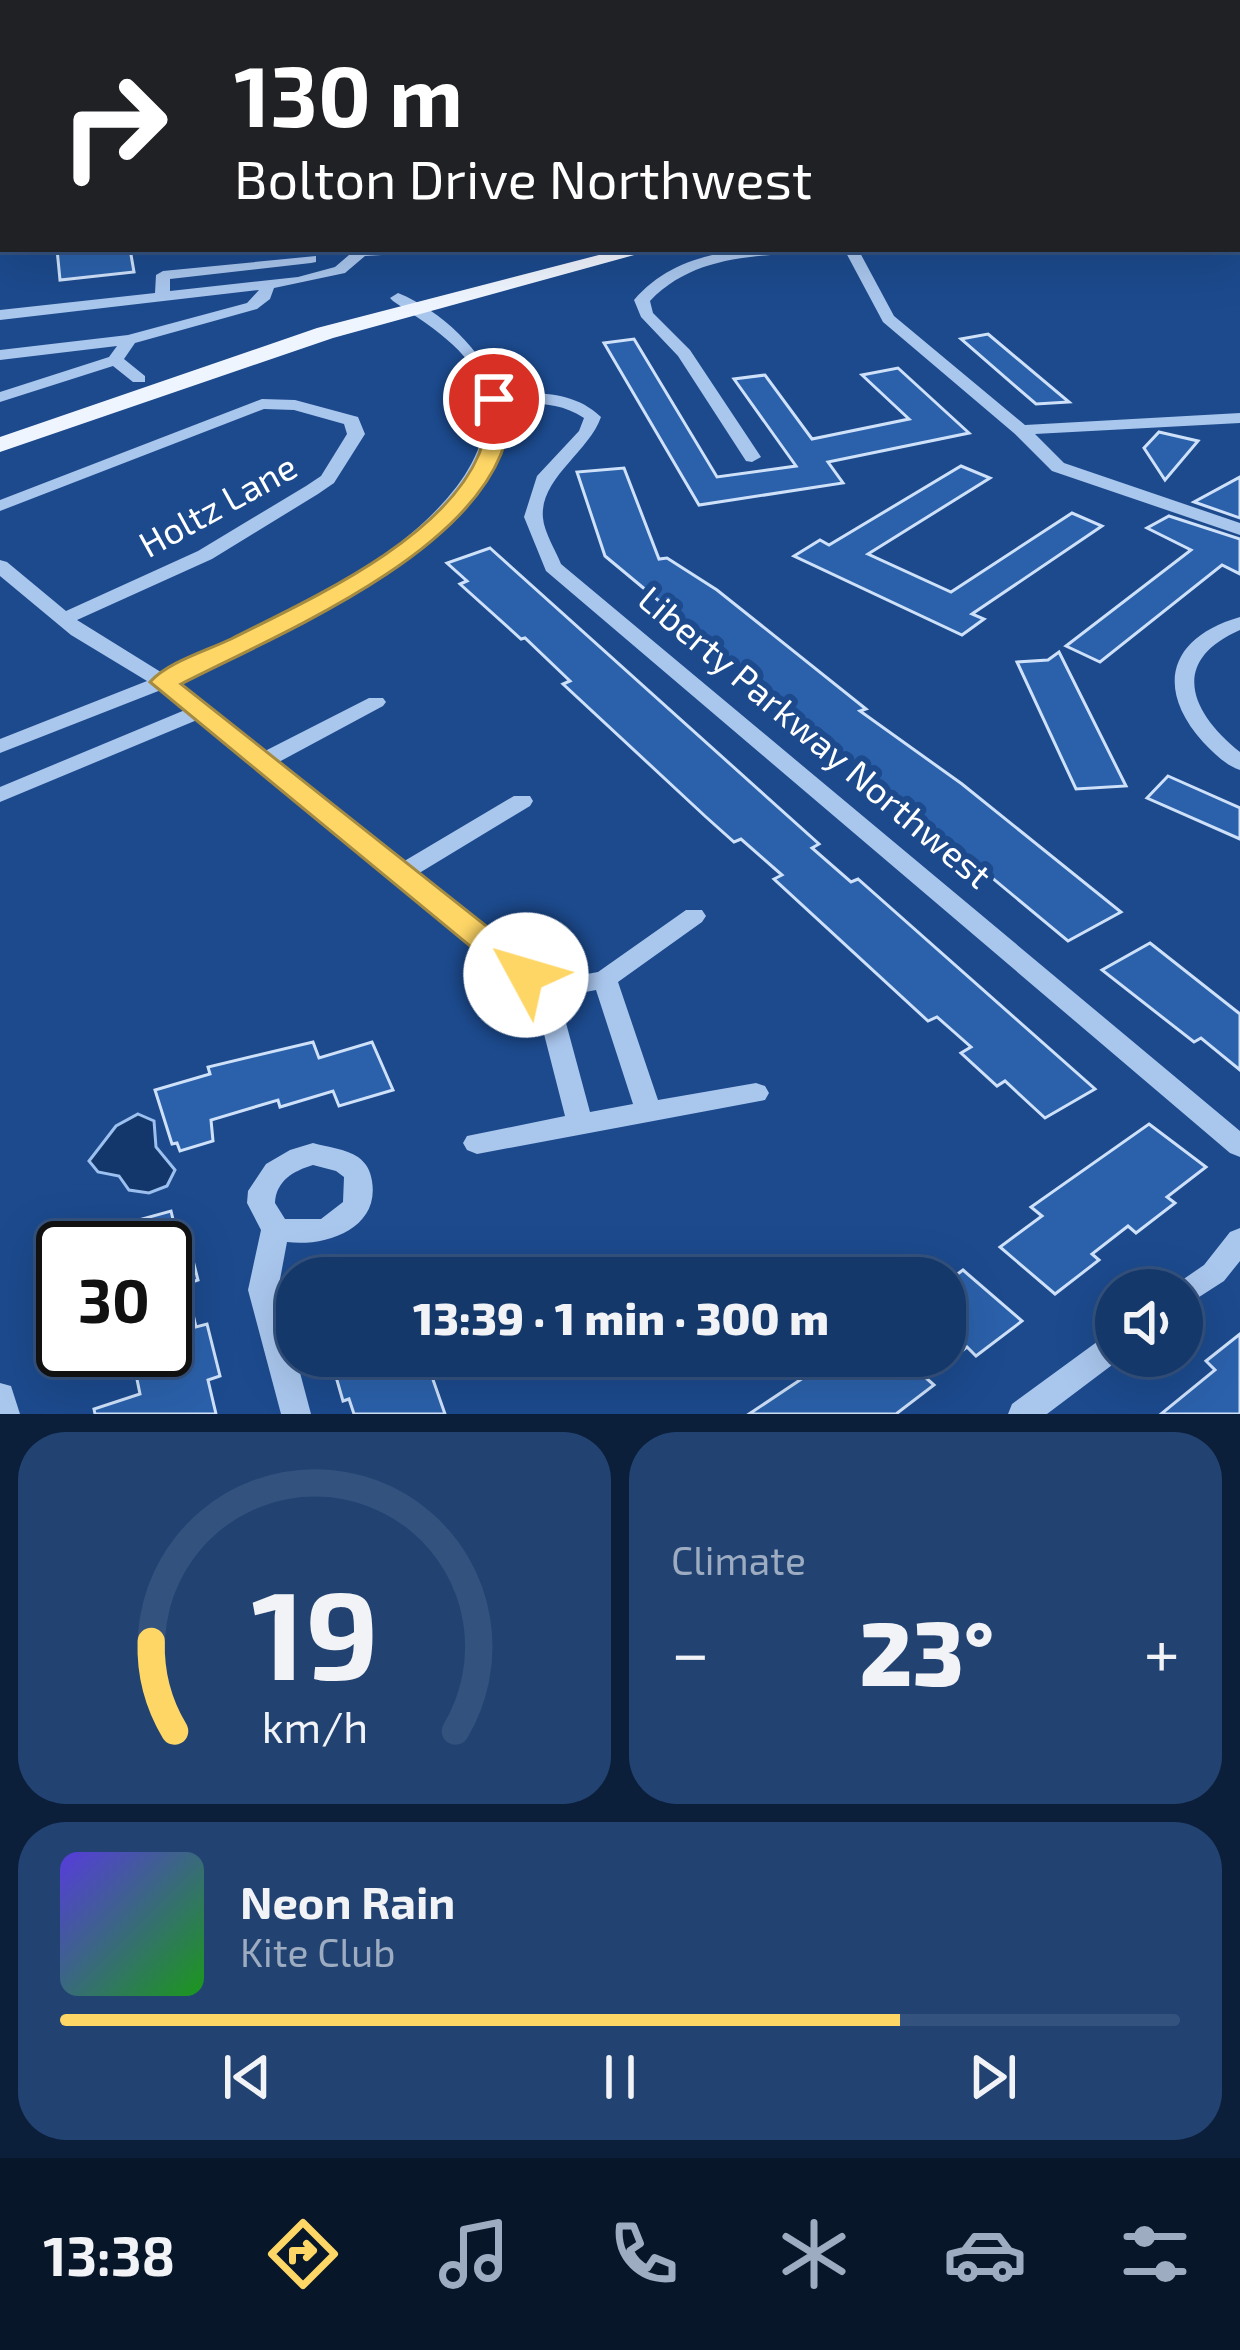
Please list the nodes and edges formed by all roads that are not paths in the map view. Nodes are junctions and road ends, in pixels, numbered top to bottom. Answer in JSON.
{"nodes":[{"id":1,"x":362,"y":252,"type":"edge"},
{"id":2,"x":579,"y":252,"type":"edge"},
{"id":3,"x":633,"y":252,"type":"edge"},
{"id":4,"x":753,"y":252,"type":"edge"},
{"id":5,"x":853,"y":252,"type":"edge"},
{"id":6,"x":311,"y":259,"type":"dead end"},
{"id":7,"x":268,"y":284,"type":"junction"},
{"id":8,"x":162,"y":296,"type":"junction"},
{"id":9,"x":404,"y":303,"type":"junction"},
{"id":10,"x":0,"y":315,"type":"edge"},
{"id":11,"x":129,"y":340,"type":"junction"},
{"id":12,"x":0,"y":355,"type":"edge"},
{"id":13,"x":115,"y":360,"type":"junction"},
{"id":14,"x":139,"y":379,"type":"junction"},
{"id":15,"x":0,"y":397,"type":"edge"},
{"id":16,"x":494,"y":399,"type":"junction"},
{"id":17,"x":1240,"y":418,"type":"edge"},
{"id":18,"x":0,"y":428,"type":"edge"},
{"id":19,"x":1021,"y":430,"type":"junction"},
{"id":20,"x":0,"y":445,"type":"edge"},
{"id":21,"x":752,"y":457,"type":"dead end"},
{"id":22,"x":0,"y":506,"type":"edge"},
{"id":23,"x":1240,"y":529,"type":"edge"},
{"id":24,"x":0,"y":566,"type":"edge"},
{"id":25,"x":66,"y":618,"type":"junction"},
{"id":26,"x":1240,"y":623,"type":"edge"},
{"id":27,"x":163,"y":682,"type":"junction"},
{"id":28,"x":376,"y":702,"type":"dead end"},
{"id":29,"x":197,"y":713,"type":"junction"},
{"id":30,"x":0,"y":746,"type":"edge"},
{"id":31,"x":259,"y":763,"type":"junction"},
{"id":32,"x":1240,"y":763,"type":"edge"},
{"id":33,"x":0,"y":795,"type":"edge"},
{"id":34,"x":522,"y":801,"type":"dead end"},
{"id":35,"x":400,"y":874,"type":"junction"},
{"id":36,"x":694,"y":916,"type":"dead end"},
{"id":37,"x":605,"y":979,"type":"junction"},
{"id":38,"x":545,"y":992,"type":"junction"},
{"id":39,"x":756,"y":1093,"type":"dead end"},
{"id":40,"x":648,"y":1110,"type":"junction"},
{"id":41,"x":580,"y":1124,"type":"junction"},
{"id":42,"x":477,"y":1143,"type":"dead end"},
{"id":43,"x":1240,"y":1145,"type":"edge"},
{"id":44,"x":276,"y":1228,"type":"dead end"},
{"id":45,"x":1240,"y":1240,"type":"edge"},
{"id":46,"x":1203,"y":1281,"type":"edge"},
{"id":47,"x":1095,"y":1361,"type":"edge"},
{"id":48,"x":0,"y":1396,"type":"edge"},
{"id":49,"x":5,"y":1414,"type":"edge"},
{"id":50,"x":296,"y":1414,"type":"edge"},
{"id":51,"x":1023,"y":1414,"type":"edge"}],
"edges":[{"from":1,"to":7,"type":"street"},
{"from":2,"to":9,"type":"main road"},
{"from":3,"to":9,"type":"main road"},
{"from":4,"to":21,"type":"street"},
{"from":5,"to":19,"type":"street"},
{"from":6,"to":8,"type":"street"},
{"from":7,"to":8,"type":"street"},
{"from":7,"to":11,"type":"street"},
{"from":8,"to":10,"type":"street"},
{"from":9,"to":14,"type":"main road"},
{"from":9,"to":16,"type":"street"},
{"from":9,"to":20,"type":"main road"},
{"from":11,"to":12,"type":"street"},
{"from":11,"to":13,"type":"street"},
{"from":13,"to":14,"type":"street"},
{"from":13,"to":15,"type":"street"},
{"from":14,"to":18,"type":"main road"},
{"from":16,"to":27,"type":"street"},
{"from":16,"to":43,"type":"street","name":"Liberty Parkway Northwest"},
{"from":17,"to":19,"type":"street"},
{"from":19,"to":23,"type":"street"},
{"from":22,"to":25,"type":"street","name":"Holtz Lane"},
{"from":24,"to":25,"type":"street"},
{"from":25,"to":27,"type":"street"},
{"from":26,"to":32,"type":"street"},
{"from":27,"to":29,"type":"street"},
{"from":27,"to":30,"type":"street"},
{"from":28,"to":31,"type":"street"},
{"from":29,"to":31,"type":"street"},
{"from":29,"to":33,"type":"street"},
{"from":31,"to":35,"type":"street"},
{"from":34,"to":35,"type":"street"},
{"from":35,"to":38,"type":"street"},
{"from":36,"to":37,"type":"street"},
{"from":37,"to":38,"type":"street"},
{"from":37,"to":40,"type":"street"},
{"from":38,"to":41,"type":"street"},
{"from":39,"to":40,"type":"street"},
{"from":40,"to":41,"type":"street"},
{"from":41,"to":42,"type":"street"},
{"from":44,"to":50,"type":"street"},
{"from":45,"to":46,"type":"street"},
{"from":47,"to":51,"type":"street"},
{"from":48,"to":49,"type":"street"}]}
